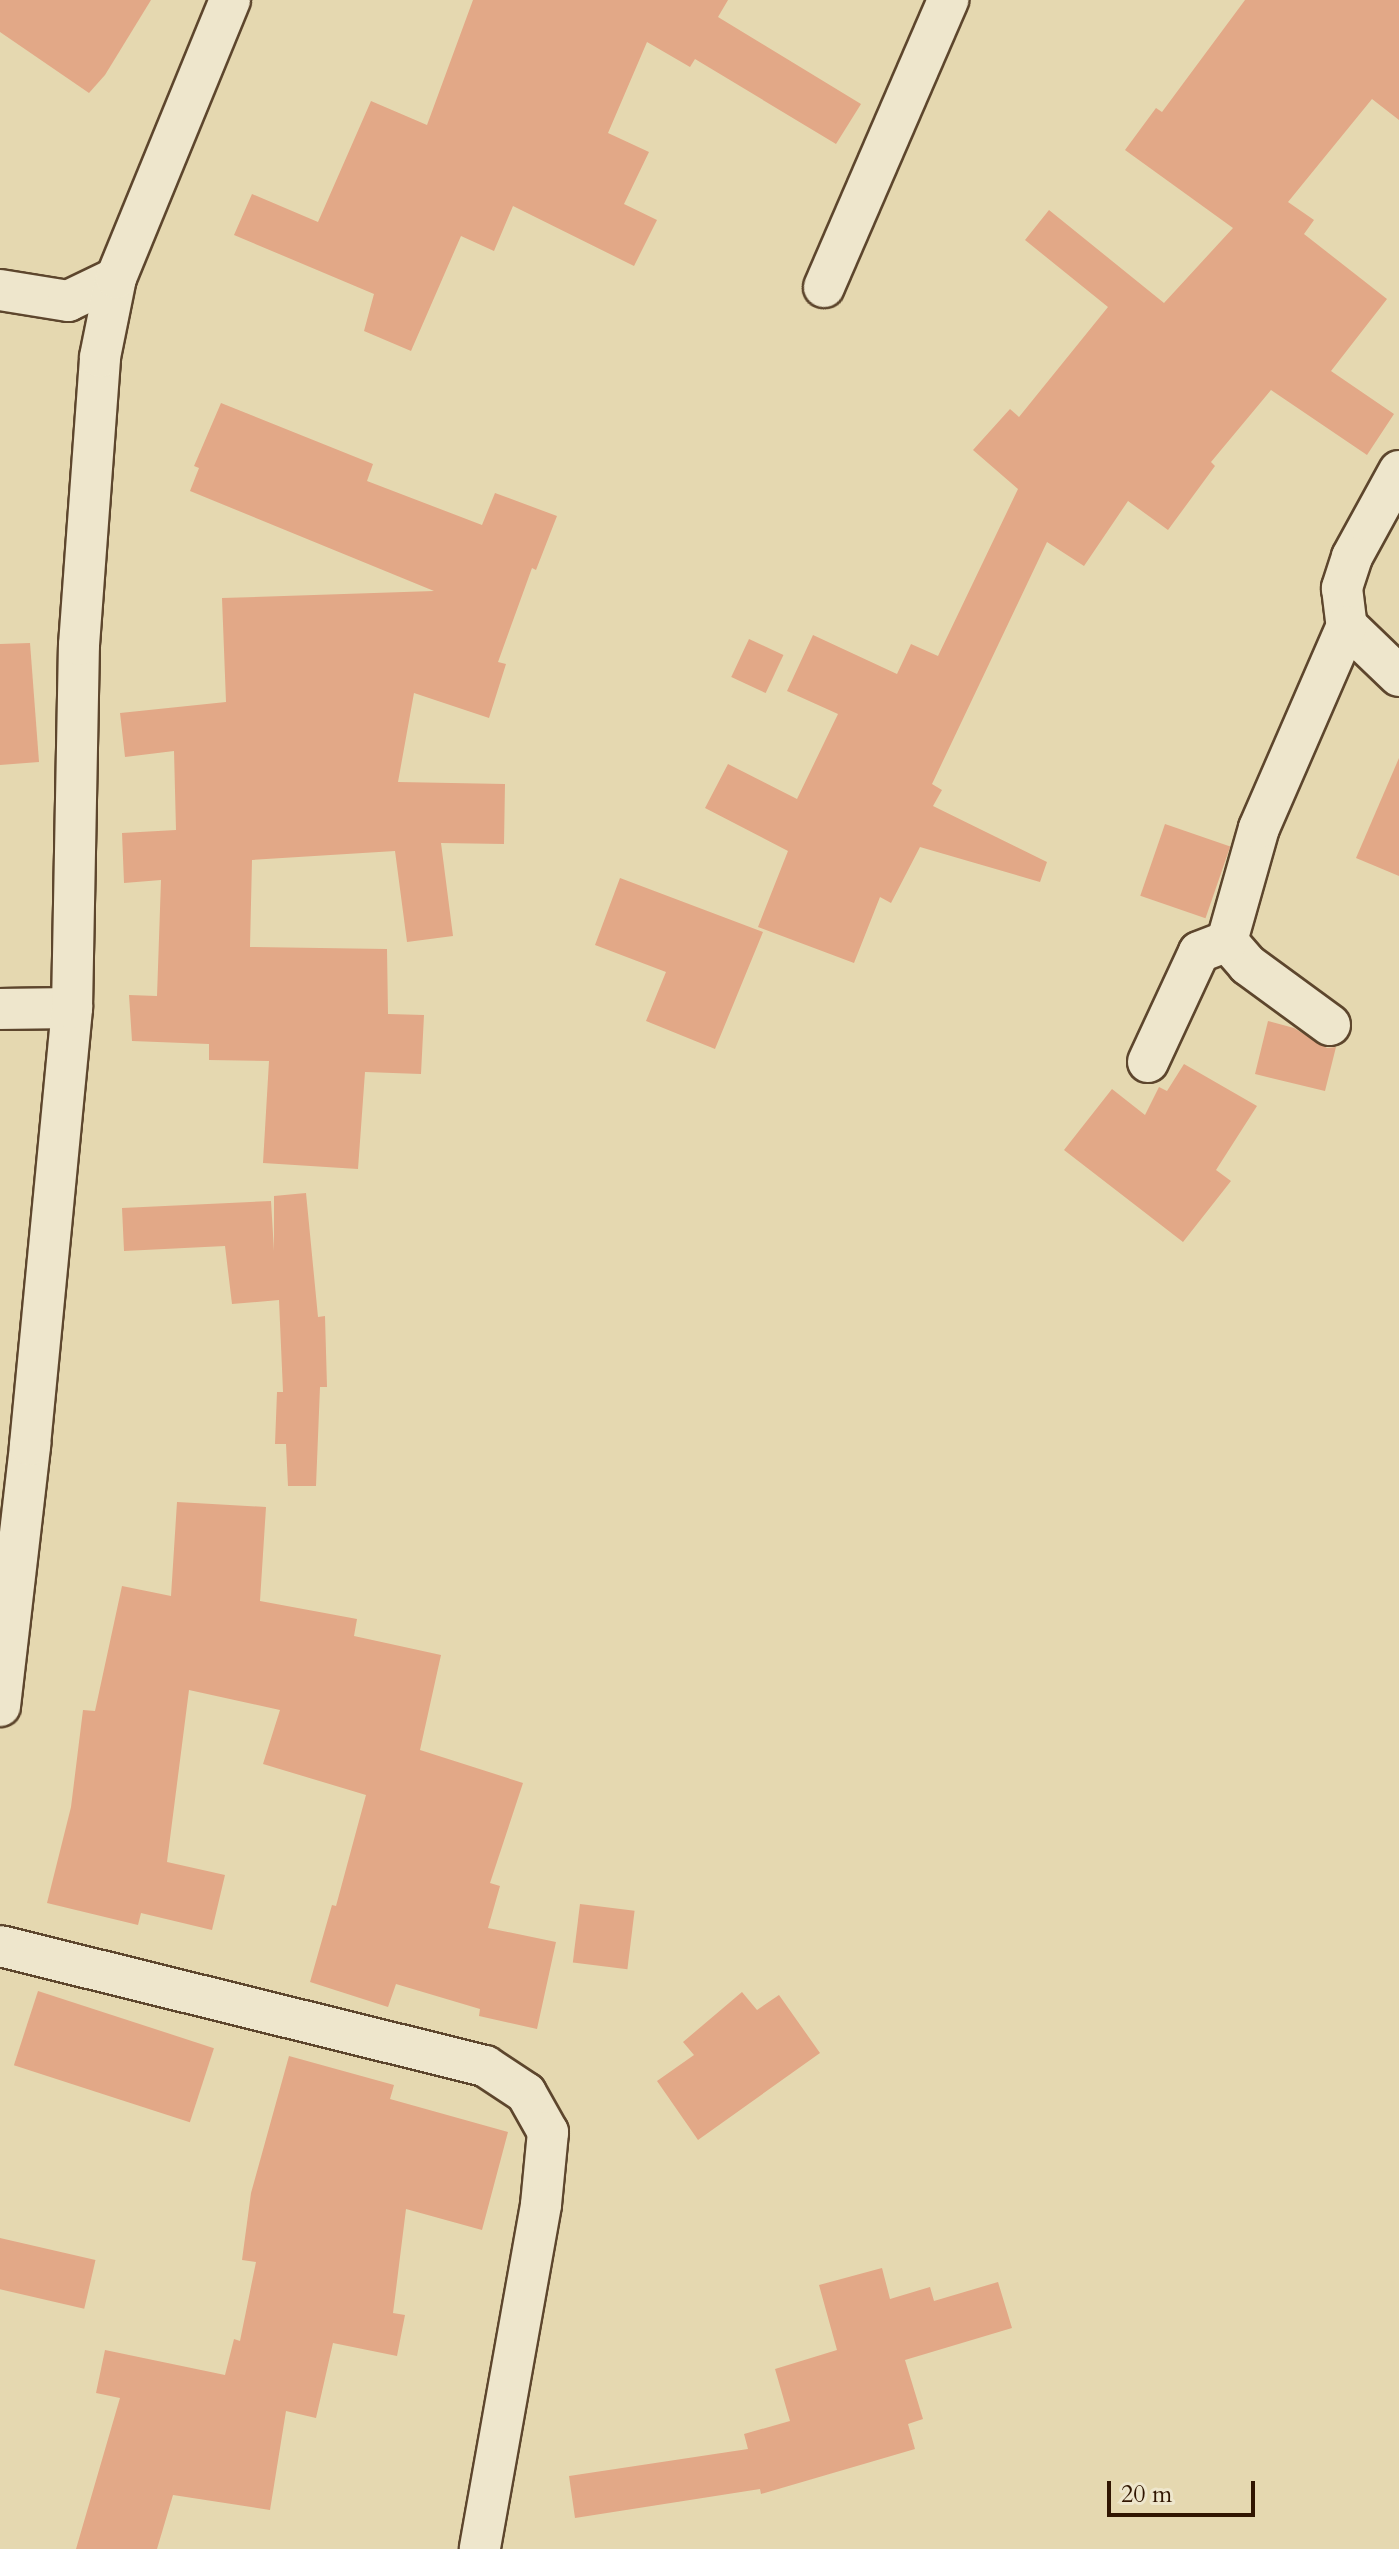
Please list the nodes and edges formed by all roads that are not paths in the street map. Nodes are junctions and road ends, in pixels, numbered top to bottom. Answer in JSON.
{"nodes":[{"id":1,"x":230,"y":0,"type":"edge"},
{"id":2,"x":948,"y":0,"type":"edge"},
{"id":3,"x":116,"y":278,"type":"junction"},
{"id":4,"x":824,"y":287,"type":"dead end"},
{"id":5,"x":0,"y":290,"type":"edge"},
{"id":6,"x":1399,"y":471,"type":"edge"},
{"id":7,"x":1347,"y":626,"type":"junction"},
{"id":8,"x":1399,"y":676,"type":"edge"},
{"id":9,"x":1227,"y":941,"type":"junction"},
{"id":10,"x":72,"y":1008,"type":"junction"},
{"id":11,"x":0,"y":1009,"type":"edge"},
{"id":12,"x":1330,"y":1025,"type":"dead end"},
{"id":13,"x":1148,"y":1062,"type":"dead end"},
{"id":14,"x":0,"y":1706,"type":"edge"},
{"id":15,"x":0,"y":1946,"type":"edge"},
{"id":16,"x":480,"y":2549,"type":"edge"}],
"edges":[{"from":1,"to":3,"type":"street"},
{"from":2,"to":4,"type":"street"},
{"from":3,"to":5,"type":"street"},
{"from":3,"to":10,"type":"street"},
{"from":6,"to":7,"type":"street"},
{"from":7,"to":8,"type":"street"},
{"from":7,"to":9,"type":"street"},
{"from":9,"to":12,"type":"street"},
{"from":9,"to":13,"type":"street"},
{"from":10,"to":11,"type":"street"},
{"from":10,"to":14,"type":"street"},
{"from":15,"to":16,"type":"street"}]}
